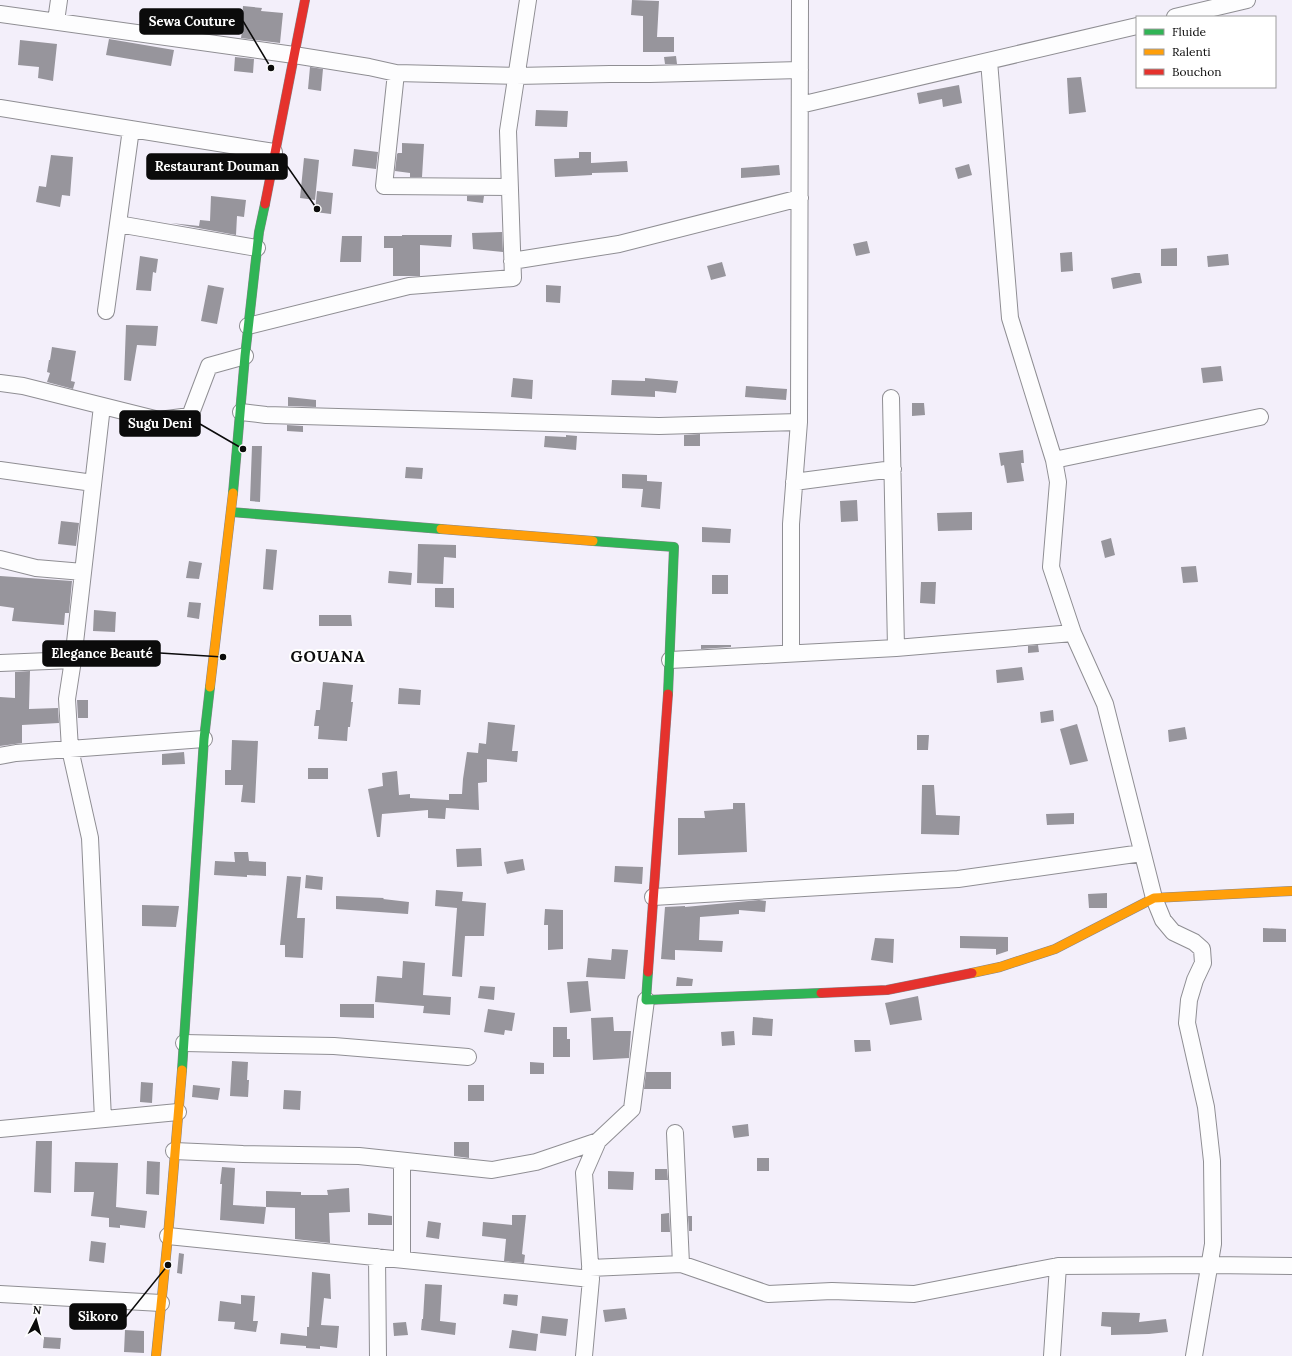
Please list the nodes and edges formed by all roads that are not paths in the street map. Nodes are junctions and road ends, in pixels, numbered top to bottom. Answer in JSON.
{"nodes":[{"id":1,"x":59,"y":0,"type":"edge"},
{"id":2,"x":305,"y":0,"type":"edge"},
{"id":3,"x":528,"y":0,"type":"edge"},
{"id":4,"x":800,"y":0,"type":"edge"},
{"id":5,"x":1247,"y":0,"type":"edge"},
{"id":6,"x":1184,"y":10,"type":"edge"},
{"id":7,"x":0,"y":14,"type":"edge"},
{"id":8,"x":56,"y":21,"type":"junction"},
{"id":9,"x":1136,"y":26,"type":"edge"},
{"id":10,"x":294,"y":55,"type":"junction"},
{"id":11,"x":989,"y":61,"type":"junction"},
{"id":12,"x":800,"y":70,"type":"junction"},
{"id":13,"x":396,"y":73,"type":"junction"},
{"id":14,"x":516,"y":76,"type":"junction"},
{"id":15,"x":800,"y":105,"type":"junction"},
{"id":16,"x":0,"y":108,"type":"edge"},
{"id":17,"x":131,"y":129,"type":"junction"},
{"id":18,"x":274,"y":152,"type":"junction"},
{"id":19,"x":510,"y":187,"type":"junction"},
{"id":20,"x":800,"y":198,"type":"junction"},
{"id":21,"x":118,"y":224,"type":"junction"},
{"id":22,"x":257,"y":248,"type":"junction"},
{"id":23,"x":512,"y":261,"type":"junction"},
{"id":24,"x":106,"y":311,"type":"dead end"},
{"id":25,"x":248,"y":326,"type":"junction"},
{"id":26,"x":245,"y":356,"type":"junction"},
{"id":27,"x":0,"y":383,"type":"edge"},
{"id":28,"x":891,"y":398,"type":"dead end"},
{"id":29,"x":102,"y":406,"type":"junction"},
{"id":30,"x":241,"y":412,"type":"junction"},
{"id":31,"x":1260,"y":417,"type":"dead end"},
{"id":32,"x":799,"y":422,"type":"junction"},
{"id":33,"x":1054,"y":460,"type":"junction"},
{"id":34,"x":893,"y":469,"type":"junction"},
{"id":35,"x":0,"y":470,"type":"edge"},
{"id":36,"x":794,"y":482,"type":"junction"},
{"id":37,"x":93,"y":483,"type":"junction"},
{"id":38,"x":231,"y":512,"type":"junction"},
{"id":39,"x":0,"y":559,"type":"edge"},
{"id":40,"x":83,"y":572,"type":"junction"},
{"id":41,"x":1073,"y":633,"type":"junction"},
{"id":42,"x":896,"y":648,"type":"junction"},
{"id":43,"x":791,"y":653,"type":"junction"},
{"id":44,"x":73,"y":660,"type":"junction"},
{"id":45,"x":670,"y":660,"type":"junction"},
{"id":46,"x":0,"y":663,"type":"edge"},
{"id":47,"x":204,"y":739,"type":"junction"},
{"id":48,"x":70,"y":749,"type":"junction"},
{"id":49,"x":0,"y":756,"type":"edge"},
{"id":50,"x":1142,"y":852,"type":"junction"},
{"id":51,"x":1292,"y":891,"type":"edge"},
{"id":52,"x":653,"y":898,"type":"junction"},
{"id":53,"x":1154,"y":898,"type":"junction"},
{"id":54,"x":646,"y":1000,"type":"junction"},
{"id":55,"x":184,"y":1042,"type":"junction"},
{"id":56,"x":468,"y":1057,"type":"dead end"},
{"id":57,"x":178,"y":1112,"type":"junction"},
{"id":58,"x":103,"y":1119,"type":"junction"},
{"id":59,"x":0,"y":1129,"type":"edge"},
{"id":60,"x":675,"y":1133,"type":"dead end"},
{"id":61,"x":598,"y":1141,"type":"junction"},
{"id":62,"x":174,"y":1151,"type":"junction"},
{"id":63,"x":402,"y":1161,"type":"junction"},
{"id":64,"x":168,"y":1236,"type":"junction"},
{"id":65,"x":376,"y":1257,"type":"junction"},
{"id":66,"x":402,"y":1260,"type":"junction"},
{"id":67,"x":681,"y":1264,"type":"junction"},
{"id":68,"x":1209,"y":1265,"type":"junction"},
{"id":69,"x":1058,"y":1266,"type":"junction"},
{"id":70,"x":1292,"y":1266,"type":"edge"},
{"id":71,"x":590,"y":1274,"type":"junction"},
{"id":72,"x":0,"y":1294,"type":"edge"},
{"id":73,"x":161,"y":1303,"type":"junction"},
{"id":74,"x":156,"y":1356,"type":"edge"},
{"id":75,"x":378,"y":1356,"type":"edge"},
{"id":76,"x":584,"y":1356,"type":"edge"},
{"id":77,"x":1052,"y":1356,"type":"edge"},
{"id":78,"x":1194,"y":1356,"type":"edge"}],
"edges":[{"from":1,"to":8,"type":"street"},
{"from":2,"to":10,"type":"street"},
{"from":3,"to":14,"type":"street"},
{"from":4,"to":12,"type":"street"},
{"from":5,"to":6,"type":"street"},
{"from":7,"to":8,"type":"street"},
{"from":8,"to":10,"type":"street"},
{"from":9,"to":11,"type":"street"},
{"from":10,"to":13,"type":"street"},
{"from":10,"to":18,"type":"street"},
{"from":11,"to":15,"type":"street"},
{"from":11,"to":33,"type":"street"},
{"from":12,"to":14,"type":"street"},
{"from":12,"to":15,"type":"street"},
{"from":13,"to":14,"type":"street"},
{"from":13,"to":19,"type":"street"},
{"from":14,"to":19,"type":"street"},
{"from":15,"to":20,"type":"street"},
{"from":16,"to":17,"type":"street"},
{"from":17,"to":18,"type":"street"},
{"from":17,"to":21,"type":"street"},
{"from":18,"to":22,"type":"street"},
{"from":19,"to":23,"type":"street"},
{"from":20,"to":23,"type":"street"},
{"from":20,"to":32,"type":"street"},
{"from":21,"to":22,"type":"street"},
{"from":21,"to":24,"type":"street"},
{"from":22,"to":25,"type":"street"},
{"from":23,"to":25,"type":"street"},
{"from":25,"to":26,"type":"street"},
{"from":26,"to":29,"type":"street"},
{"from":26,"to":30,"type":"street"},
{"from":27,"to":29,"type":"street"},
{"from":28,"to":34,"type":"street"},
{"from":29,"to":37,"type":"street"},
{"from":30,"to":32,"type":"street"},
{"from":30,"to":38,"type":"street"},
{"from":31,"to":33,"type":"street"},
{"from":32,"to":36,"type":"street"},
{"from":33,"to":41,"type":"street"},
{"from":34,"to":36,"type":"street"},
{"from":34,"to":42,"type":"street"},
{"from":35,"to":37,"type":"street"},
{"from":36,"to":43,"type":"street"},
{"from":37,"to":40,"type":"street"},
{"from":38,"to":45,"type":"street"},
{"from":38,"to":47,"type":"street"},
{"from":39,"to":40,"type":"street"},
{"from":40,"to":44,"type":"street"},
{"from":41,"to":42,"type":"street"},
{"from":41,"to":50,"type":"street"},
{"from":42,"to":43,"type":"street"},
{"from":43,"to":45,"type":"street"},
{"from":44,"to":46,"type":"street"},
{"from":44,"to":48,"type":"street"},
{"from":45,"to":52,"type":"street"},
{"from":47,"to":48,"type":"street"},
{"from":47,"to":55,"type":"street"},
{"from":48,"to":49,"type":"street"},
{"from":48,"to":58,"type":"street"},
{"from":50,"to":52,"type":"street"},
{"from":50,"to":53,"type":"street"},
{"from":51,"to":53,"type":"street"},
{"from":52,"to":54,"type":"street"},
{"from":53,"to":54,"type":"street"},
{"from":53,"to":68,"type":"street"},
{"from":54,"to":61,"type":"street"},
{"from":55,"to":56,"type":"street"},
{"from":55,"to":57,"type":"street"},
{"from":57,"to":58,"type":"street"},
{"from":57,"to":62,"type":"street"},
{"from":58,"to":59,"type":"street"},
{"from":60,"to":67,"type":"street"},
{"from":61,"to":63,"type":"street"},
{"from":61,"to":71,"type":"street"},
{"from":62,"to":63,"type":"street"},
{"from":62,"to":64,"type":"street"},
{"from":63,"to":66,"type":"street"},
{"from":64,"to":65,"type":"street"},
{"from":64,"to":73,"type":"street"},
{"from":65,"to":66,"type":"street"},
{"from":65,"to":75,"type":"street"},
{"from":66,"to":71,"type":"street"},
{"from":67,"to":69,"type":"street"},
{"from":67,"to":71,"type":"street"},
{"from":68,"to":69,"type":"street"},
{"from":68,"to":70,"type":"street"},
{"from":68,"to":78,"type":"street"},
{"from":69,"to":77,"type":"street"},
{"from":71,"to":76,"type":"street"},
{"from":72,"to":73,"type":"street"},
{"from":73,"to":74,"type":"street"}]}
